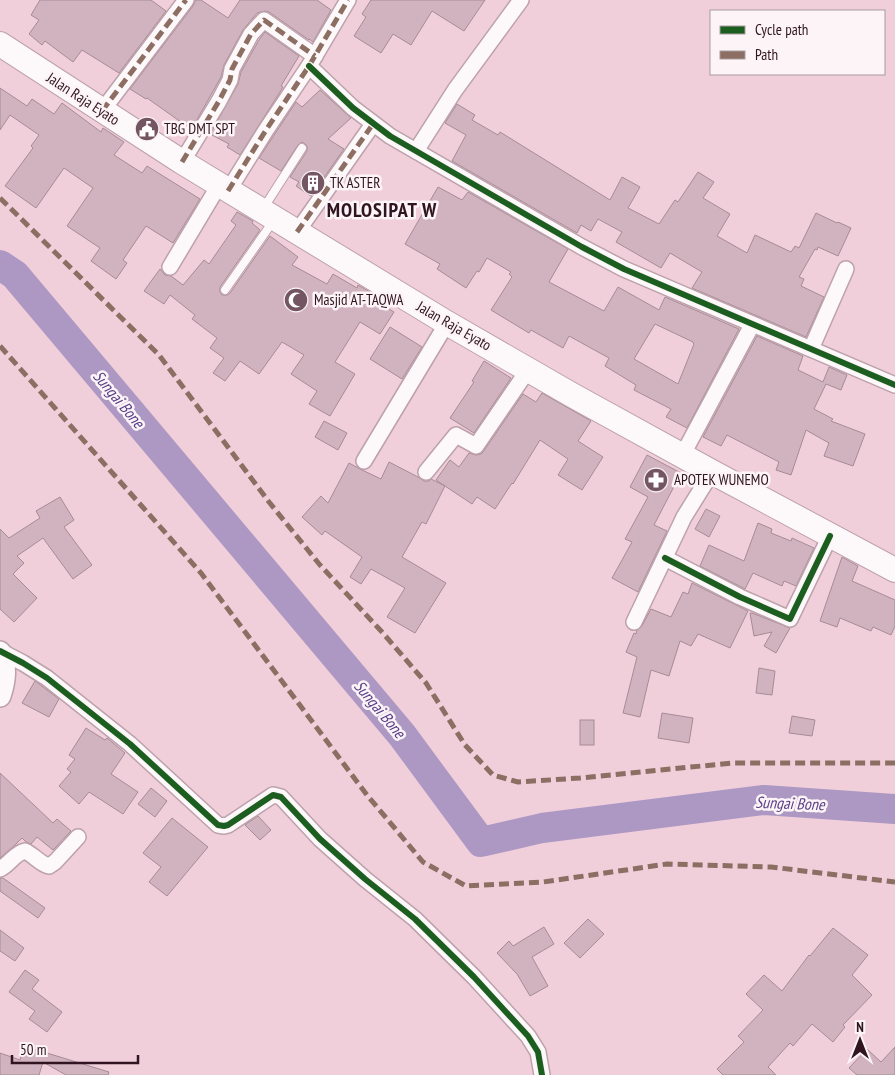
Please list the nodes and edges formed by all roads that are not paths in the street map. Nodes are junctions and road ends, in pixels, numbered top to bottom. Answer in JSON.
{"nodes":[{"id":1,"x":186,"y":0,"type":"edge"},
{"id":2,"x":348,"y":0,"type":"edge"},
{"id":3,"x":521,"y":0,"type":"edge"},
{"id":4,"x":0,"y":44,"type":"edge"},
{"id":5,"x":312,"y":61,"type":"junction"},
{"id":6,"x":102,"y":111,"type":"junction"},
{"id":7,"x":373,"y":124,"type":"junction"},
{"id":8,"x":302,"y":148,"type":"dead end"},
{"id":9,"x":416,"y":151,"type":"junction"},
{"id":10,"x":182,"y":162,"type":"junction"},
{"id":11,"x":223,"y":188,"type":"junction"},
{"id":12,"x":269,"y":215,"type":"junction"},
{"id":13,"x":297,"y":232,"type":"junction"},
{"id":14,"x":170,"y":267,"type":"dead end"},
{"id":15,"x":846,"y":269,"type":"dead end"},
{"id":16,"x":225,"y":290,"type":"dead end"},
{"id":17,"x":447,"y":323,"type":"junction"},
{"id":18,"x":752,"y":325,"type":"junction"},
{"id":19,"x":812,"y":349,"type":"junction"},
{"id":20,"x":528,"y":370,"type":"junction"},
{"id":21,"x":895,"y":385,"type":"edge"},
{"id":22,"x":682,"y":456,"type":"junction"},
{"id":23,"x":364,"y":461,"type":"dead end"},
{"id":24,"x":426,"y":472,"type":"dead end"},
{"id":25,"x":712,"y":472,"type":"junction"},
{"id":26,"x":830,"y":536,"type":"junction"},
{"id":27,"x":665,"y":558,"type":"junction"},
{"id":28,"x":895,"y":570,"type":"edge"},
{"id":29,"x":634,"y":622,"type":"dead end"},
{"id":30,"x":0,"y":651,"type":"edge"},
{"id":31,"x":0,"y":696,"type":"edge"},
{"id":32,"x":78,"y":836,"type":"dead end"},
{"id":33,"x":0,"y":869,"type":"edge"},
{"id":34,"x":542,"y":1075,"type":"edge"}],
"edges":[{"from":1,"to":6,"type":"street"},
{"from":2,"to":5,"type":"street"},
{"from":3,"to":9,"type":"street"},
{"from":4,"to":6,"type":"main road","name":"Jalan Raja Eyato"},
{"from":5,"to":7,"type":"street"},
{"from":5,"to":10,"type":"street"},
{"from":5,"to":11,"type":"street"},
{"from":6,"to":10,"type":"main road","name":"Jalan Raja Eyato"},
{"from":7,"to":9,"type":"street"},
{"from":7,"to":13,"type":"street"},
{"from":8,"to":12,"type":"lane"},
{"from":9,"to":18,"type":"street"},
{"from":10,"to":11,"type":"main road","name":"Jalan Raja Eyato"},
{"from":11,"to":12,"type":"main road","name":"Jalan Raja Eyato"},
{"from":11,"to":14,"type":"street"},
{"from":12,"to":13,"type":"main road","name":"Jalan Raja Eyato"},
{"from":12,"to":16,"type":"lane"},
{"from":13,"to":17,"type":"main road","name":"Jalan Raja Eyato"},
{"from":15,"to":19,"type":"street"},
{"from":17,"to":20,"type":"main road","name":"Jalan Raja Eyato"},
{"from":17,"to":23,"type":"street"},
{"from":18,"to":19,"type":"street"},
{"from":18,"to":22,"type":"street"},
{"from":19,"to":21,"type":"street"},
{"from":20,"to":22,"type":"main road","name":"Jalan Raja Eyato"},
{"from":20,"to":24,"type":"street"},
{"from":22,"to":25,"type":"main road","name":"Jalan Raja Eyato"},
{"from":25,"to":26,"type":"main road","name":"Jalan Raja Eyato"},
{"from":25,"to":27,"type":"street"},
{"from":26,"to":27,"type":"street"},
{"from":26,"to":28,"type":"main road","name":"Jalan Raja Eyato"},
{"from":27,"to":29,"type":"street"},
{"from":30,"to":31,"type":"street"},
{"from":30,"to":34,"type":"street"},
{"from":32,"to":33,"type":"street"}]}
